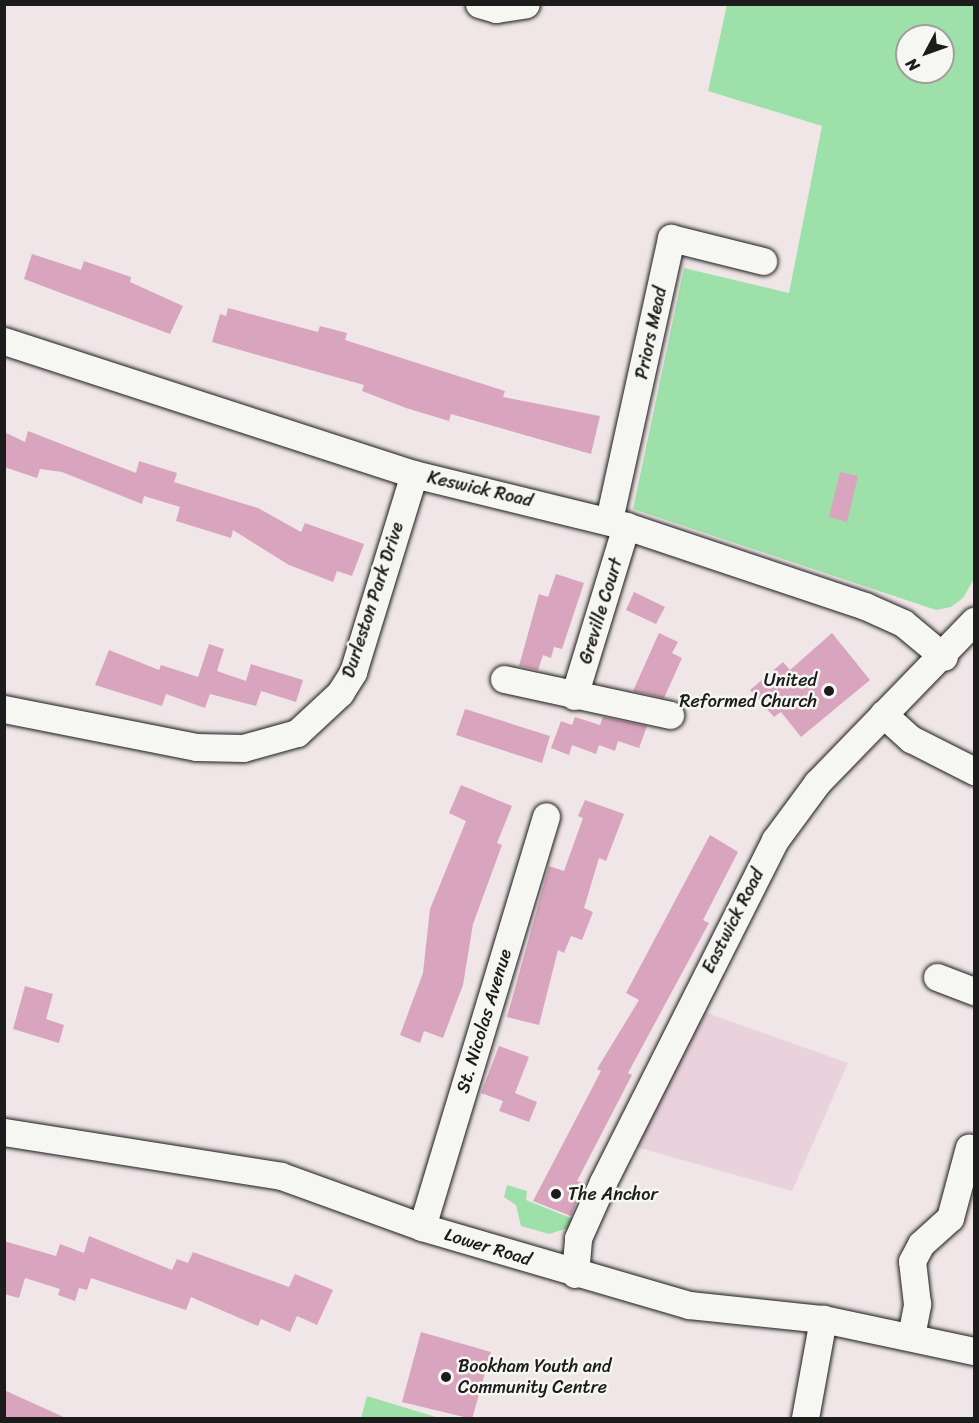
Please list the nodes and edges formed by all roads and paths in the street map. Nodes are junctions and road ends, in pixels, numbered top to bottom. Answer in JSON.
{"nodes":[{"id":1,"x":479,"y":4,"type":"edge"},
{"id":2,"x":526,"y":4,"type":"edge"},
{"id":3,"x":762,"y":261,"type":"dead end"},
{"id":4,"x":4,"y":340,"type":"edge"},
{"id":5,"x":414,"y":474,"type":"junction"},
{"id":6,"x":618,"y":523,"type":"junction"},
{"id":7,"x":975,"y":621,"type":"edge"},
{"id":8,"x":944,"y":657,"type":"junction"},
{"id":9,"x":504,"y":679,"type":"dead end"},
{"id":10,"x":574,"y":696,"type":"junction"},
{"id":11,"x":4,"y":709,"type":"edge"},
{"id":12,"x":883,"y":714,"type":"junction"},
{"id":13,"x":670,"y":716,"type":"dead end"},
{"id":14,"x":975,"y":771,"type":"edge"},
{"id":15,"x":546,"y":816,"type":"dead end"},
{"id":16,"x":938,"y":977,"type":"dead end"},
{"id":17,"x":975,"y":991,"type":"edge"},
{"id":18,"x":4,"y":1132,"type":"edge"},
{"id":19,"x":969,"y":1147,"type":"dead end"},
{"id":20,"x":422,"y":1227,"type":"junction"},
{"id":21,"x":575,"y":1274,"type":"junction"},
{"id":22,"x":823,"y":1319,"type":"junction"},
{"id":23,"x":911,"y":1336,"type":"junction"},
{"id":24,"x":975,"y":1351,"type":"edge"},
{"id":25,"x":805,"y":1419,"type":"edge"}],
"edges":[{"from":1,"to":2,"type":"street"},
{"from":3,"to":6,"type":"street","name":"Priors Mead"},
{"from":4,"to":5,"type":"street","name":"Keswick Road"},
{"from":5,"to":6,"type":"street","name":"Keswick Road"},
{"from":5,"to":11,"type":"street","name":"Durleston Park Drive"},
{"from":6,"to":8,"type":"street","name":"Keswick Road"},
{"from":6,"to":10,"type":"street","name":"Greville Court"},
{"from":7,"to":8,"type":"street","name":"Eastwick Road"},
{"from":8,"to":12,"type":"street","name":"Eastwick Road"},
{"from":9,"to":10,"type":"street"},
{"from":10,"to":13,"type":"street"},
{"from":12,"to":14,"type":"street"},
{"from":12,"to":21,"type":"street","name":"Eastwick Road"},
{"from":15,"to":20,"type":"street","name":"St. Nicolas Avenue"},
{"from":16,"to":17,"type":"street"},
{"from":18,"to":20,"type":"street","name":"Lower Road"},
{"from":19,"to":23,"type":"street"},
{"from":20,"to":21,"type":"street","name":"Lower Road"},
{"from":21,"to":22,"type":"street","name":"Lower Road"},
{"from":22,"to":23,"type":"street","name":"Lower Road"},
{"from":22,"to":25,"type":"street"},
{"from":23,"to":24,"type":"street","name":"Lower Road"}]}
